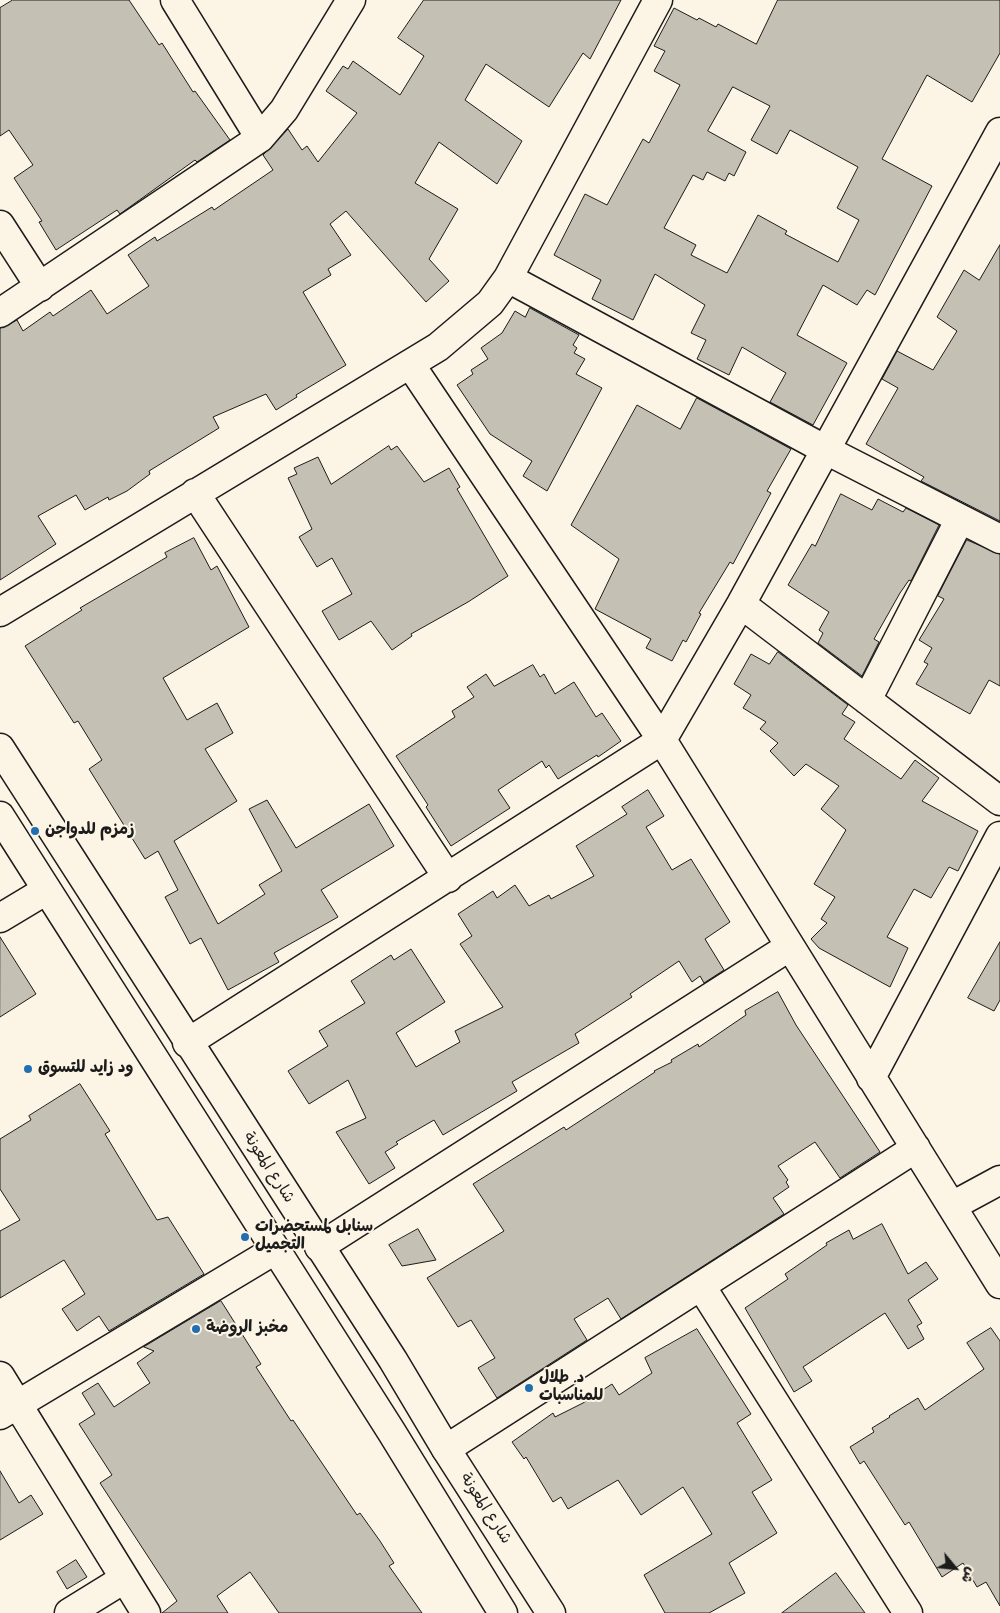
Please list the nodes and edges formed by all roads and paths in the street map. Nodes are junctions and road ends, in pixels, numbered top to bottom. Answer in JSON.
{"nodes":[{"id":1,"x":175,"y":0,"type":"edge"},
{"id":2,"x":351,"y":0,"type":"edge"},
{"id":3,"x":657,"y":0,"type":"edge"},
{"id":4,"x":1000,"y":132,"type":"edge"},
{"id":5,"x":260,"y":138,"type":"junction"},
{"id":6,"x":0,"y":225,"type":"edge"},
{"id":7,"x":508,"y":278,"type":"junction"},
{"id":8,"x":40,"y":287,"type":"junction"},
{"id":9,"x":0,"y":313,"type":"edge"},
{"id":10,"x":410,"y":364,"type":"junction"},
{"id":11,"x":826,"y":450,"type":"junction"},
{"id":12,"x":195,"y":492,"type":"junction"},
{"id":13,"x":960,"y":519,"type":"junction"},
{"id":14,"x":1000,"y":539,"type":"edge"},
{"id":15,"x":741,"y":604,"type":"junction"},
{"id":16,"x":0,"y":612,"type":"edge"},
{"id":17,"x":867,"y":700,"type":"junction"},
{"id":18,"x":662,"y":740,"type":"junction"},
{"id":19,"x":0,"y":748,"type":"edge"},
{"id":20,"x":1000,"y":801,"type":"edge"},
{"id":21,"x":0,"y":816,"type":"edge"},
{"id":22,"x":1000,"y":836,"type":"edge"},
{"id":23,"x":448,"y":878,"type":"junction"},
{"id":24,"x":45,"y":891,"type":"junction"},
{"id":25,"x":0,"y":918,"type":"edge"},
{"id":26,"x":789,"y":947,"type":"junction"},
{"id":27,"x":187,"y":1043,"type":"junction"},
{"id":28,"x":871,"y":1078,"type":"junction"},
{"id":29,"x":916,"y":1148,"type":"junction"},
{"id":30,"x":1000,"y":1180,"type":"edge"},
{"id":31,"x":952,"y":1206,"type":"junction"},
{"id":32,"x":319,"y":1247,"type":"junction"},
{"id":33,"x":275,"y":1250,"type":"junction"},
{"id":34,"x":1000,"y":1284,"type":"edge"},
{"id":35,"x":701,"y":1286,"type":"junction"},
{"id":36,"x":0,"y":1376,"type":"edge"},
{"id":37,"x":9,"y":1409,"type":"edge"},
{"id":38,"x":446,"y":1449,"type":"junction"},
{"id":39,"x":124,"y":1579,"type":"junction"},
{"id":40,"x":68,"y":1613,"type":"edge"},
{"id":41,"x":146,"y":1613,"type":"edge"},
{"id":42,"x":503,"y":1613,"type":"edge"},
{"id":43,"x":551,"y":1613,"type":"edge"},
{"id":44,"x":908,"y":1613,"type":"edge"}],
"edges":[{"from":1,"to":5,"type":"main road"},
{"from":2,"to":5,"type":"main road"},
{"from":3,"to":7,"type":"main road"},
{"from":4,"to":11,"type":"main road"},
{"from":5,"to":8,"type":"main road"},
{"from":6,"to":8,"type":"main road"},
{"from":7,"to":10,"type":"main road"},
{"from":7,"to":11,"type":"main road"},
{"from":8,"to":9,"type":"main road"},
{"from":10,"to":12,"type":"main road"},
{"from":10,"to":18,"type":"main road"},
{"from":11,"to":13,"type":"main road"},
{"from":11,"to":15,"type":"main road"},
{"from":12,"to":16,"type":"main road"},
{"from":12,"to":23,"type":"main road"},
{"from":13,"to":14,"type":"main road"},
{"from":13,"to":17,"type":"main road"},
{"from":15,"to":17,"type":"main road"},
{"from":15,"to":18,"type":"main road"},
{"from":17,"to":20,"type":"main road"},
{"from":18,"to":23,"type":"main road"},
{"from":18,"to":26,"type":"main road"},
{"from":19,"to":27,"type":"main road","name":"شارع المعونة"},
{"from":21,"to":24,"type":"main road"},
{"from":22,"to":28,"type":"main road"},
{"from":23,"to":27,"type":"main road"},
{"from":24,"to":25,"type":"main road"},
{"from":24,"to":33,"type":"main road"},
{"from":26,"to":28,"type":"main road"},
{"from":26,"to":32,"type":"main road"},
{"from":27,"to":32,"type":"main road","name":"شارع المعونة"},
{"from":28,"to":29,"type":"main road"},
{"from":29,"to":31,"type":"main road"},
{"from":29,"to":35,"type":"main road"},
{"from":30,"to":31,"type":"main road"},
{"from":31,"to":34,"type":"main road"},
{"from":32,"to":38,"type":"main road","name":"شارع المعونة"},
{"from":33,"to":37,"type":"main road"},
{"from":33,"to":42,"type":"main road"},
{"from":35,"to":38,"type":"main road"},
{"from":35,"to":44,"type":"main road"},
{"from":36,"to":37,"type":"main road"},
{"from":37,"to":39,"type":"main road"},
{"from":38,"to":43,"type":"main road","name":"شارع المعونة"},
{"from":39,"to":40,"type":"main road"},
{"from":39,"to":41,"type":"main road"}]}
